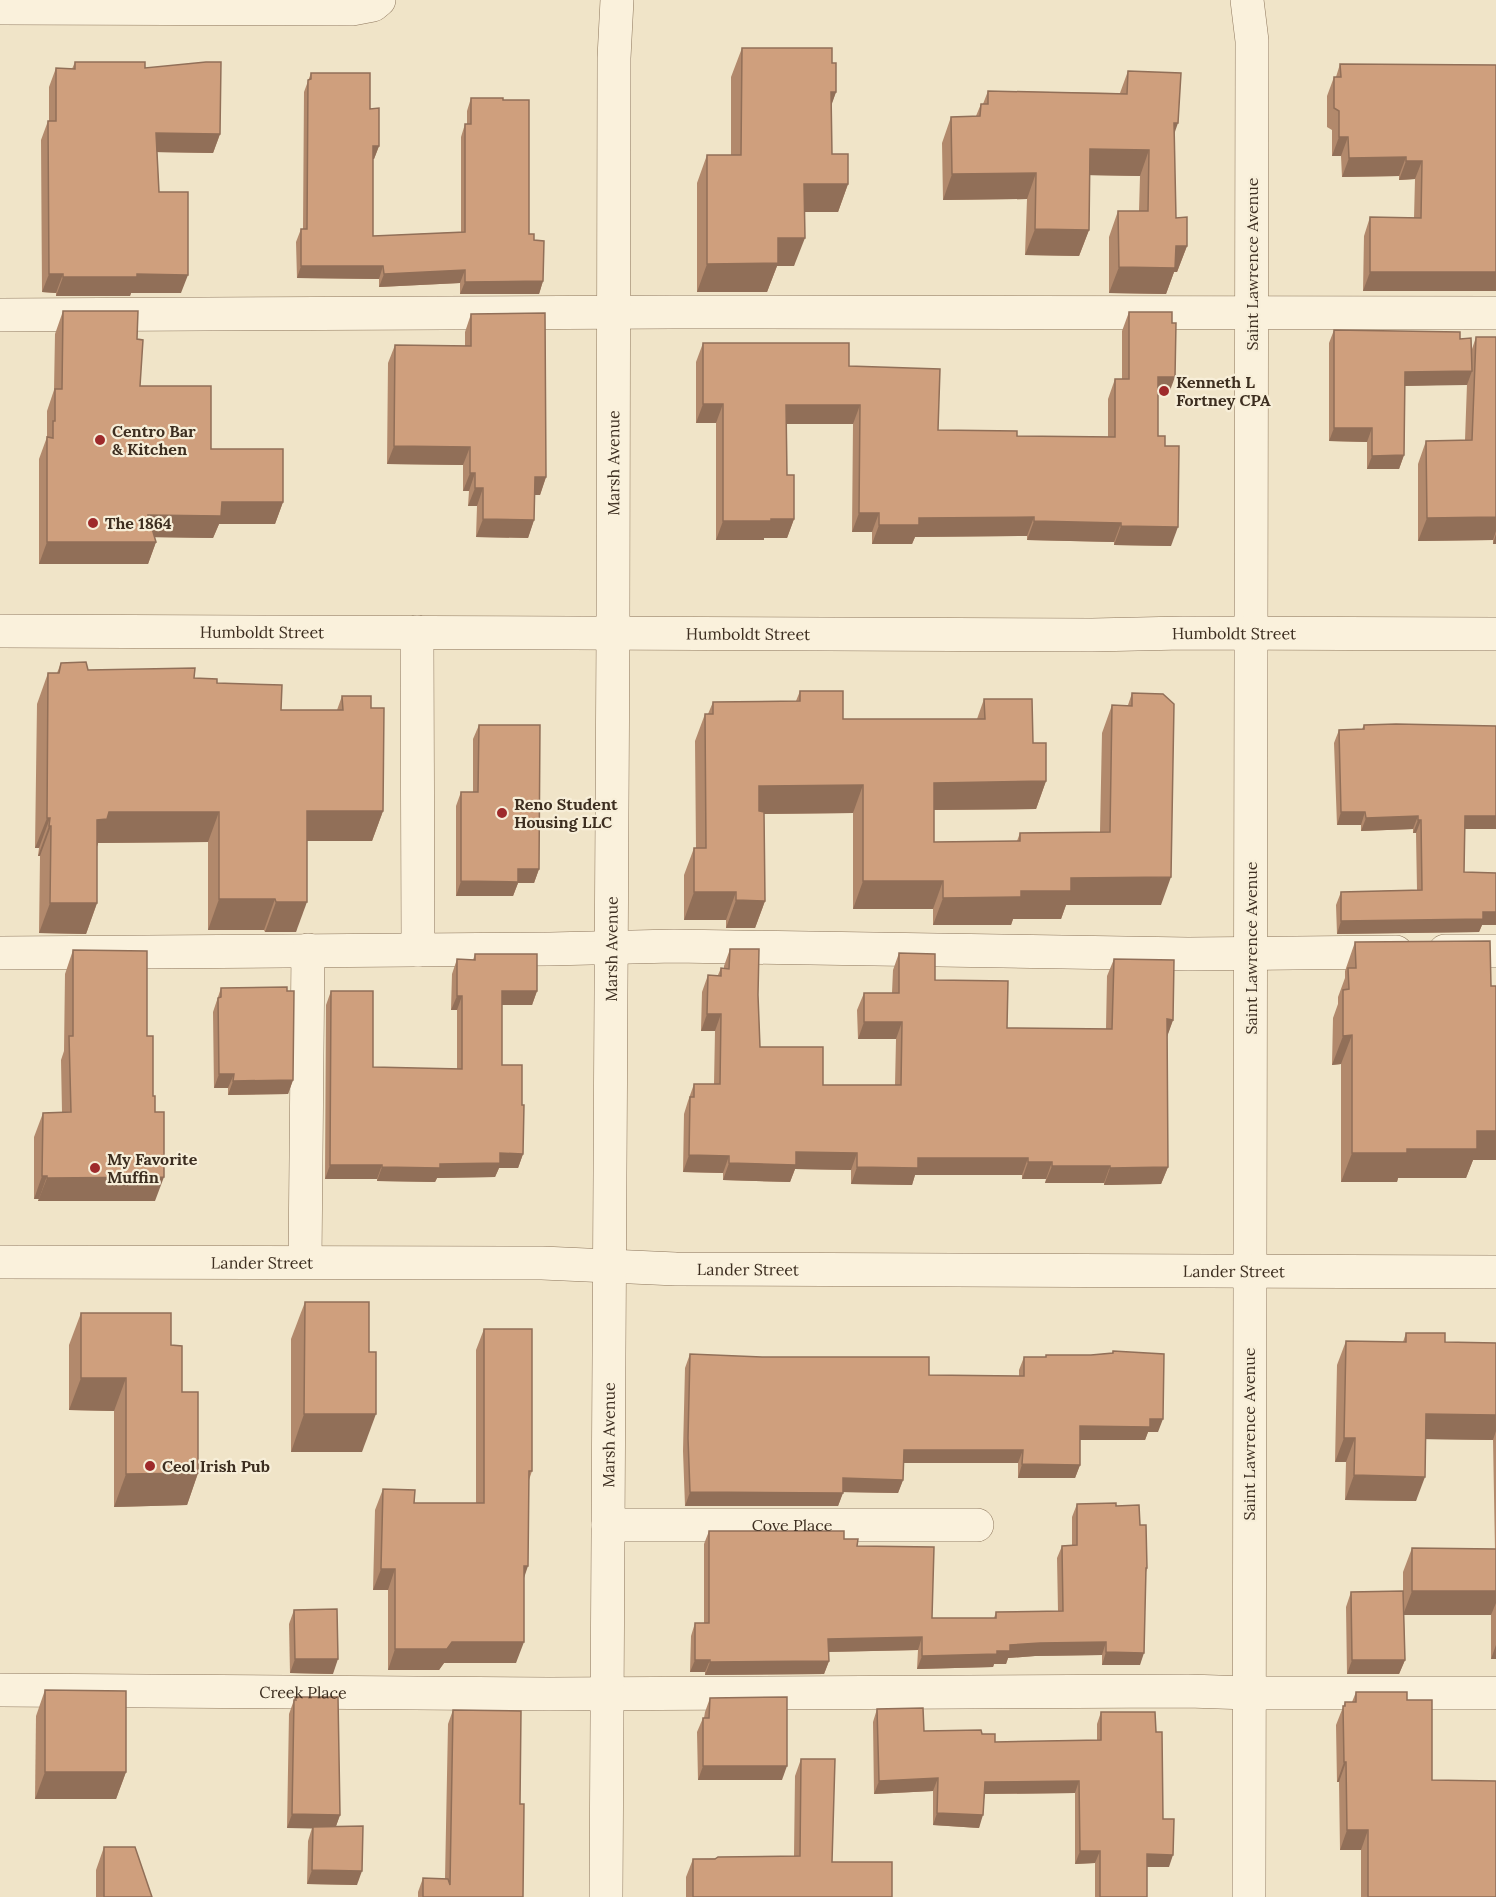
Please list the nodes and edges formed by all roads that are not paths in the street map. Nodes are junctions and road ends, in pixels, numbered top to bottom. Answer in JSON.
{"nodes":[{"id":1,"x":378,"y":0,"type":"edge"},
{"id":2,"x":617,"y":0,"type":"edge"},
{"id":3,"x":1247,"y":0,"type":"edge"},
{"id":4,"x":0,"y":8,"type":"edge"},
{"id":5,"x":614,"y":313,"type":"junction"},
{"id":6,"x":1252,"y":313,"type":"junction"},
{"id":7,"x":1496,"y":313,"type":"edge"},
{"id":8,"x":0,"y":315,"type":"edge"},
{"id":9,"x":0,"y":631,"type":"edge"},
{"id":10,"x":417,"y":632,"type":"junction"},
{"id":11,"x":613,"y":632,"type":"junction"},
{"id":12,"x":1252,"y":633,"type":"junction"},
{"id":13,"x":1496,"y":633,"type":"edge"},
{"id":14,"x":611,"y":947,"type":"junction"},
{"id":15,"x":308,"y":950,"type":"junction"},
{"id":16,"x":417,"y":950,"type":"junction"},
{"id":17,"x":1496,"y":951,"type":"edge"},
{"id":18,"x":0,"y":952,"type":"edge"},
{"id":19,"x":1251,"y":952,"type":"junction"},
{"id":20,"x":0,"y":1262,"type":"edge"},
{"id":21,"x":305,"y":1262,"type":"junction"},
{"id":22,"x":610,"y":1266,"type":"junction"},
{"id":23,"x":1250,"y":1271,"type":"junction"},
{"id":24,"x":1496,"y":1272,"type":"edge"},
{"id":25,"x":608,"y":1525,"type":"junction"},
{"id":26,"x":977,"y":1525,"type":"dead end"},
{"id":27,"x":0,"y":1690,"type":"edge"},
{"id":28,"x":1496,"y":1693,"type":"edge"},
{"id":29,"x":607,"y":1694,"type":"junction"},
{"id":30,"x":1249,"y":1694,"type":"junction"},
{"id":31,"x":606,"y":1897,"type":"edge"},
{"id":32,"x":1248,"y":1897,"type":"edge"}],
"edges":[{"from":1,"to":4,"type":"street"},
{"from":2,"to":5,"type":"street","name":"Marsh Avenue"},
{"from":3,"to":6,"type":"street","name":"Saint Lawrence Avenue"},
{"from":5,"to":6,"type":"street"},
{"from":5,"to":8,"type":"street"},
{"from":5,"to":11,"type":"street","name":"Marsh Avenue"},
{"from":6,"to":7,"type":"street"},
{"from":6,"to":12,"type":"street","name":"Saint Lawrence Avenue"},
{"from":9,"to":10,"type":"street","name":"Humboldt Street"},
{"from":10,"to":11,"type":"street","name":"Humboldt Street"},
{"from":10,"to":16,"type":"street"},
{"from":11,"to":12,"type":"street","name":"Humboldt Street"},
{"from":11,"to":14,"type":"street","name":"Marsh Avenue"},
{"from":12,"to":13,"type":"street","name":"Humboldt Street"},
{"from":12,"to":19,"type":"street","name":"Saint Lawrence Avenue"},
{"from":14,"to":16,"type":"street"},
{"from":14,"to":19,"type":"street"},
{"from":14,"to":22,"type":"street","name":"Marsh Avenue"},
{"from":15,"to":16,"type":"street"},
{"from":15,"to":18,"type":"street"},
{"from":15,"to":21,"type":"street"},
{"from":17,"to":19,"type":"street"},
{"from":19,"to":23,"type":"street","name":"Saint Lawrence Avenue"},
{"from":20,"to":21,"type":"street","name":"Lander Street"},
{"from":21,"to":22,"type":"street","name":"Lander Street"},
{"from":22,"to":23,"type":"street","name":"Lander Street"},
{"from":22,"to":25,"type":"street","name":"Marsh Avenue"},
{"from":23,"to":24,"type":"street","name":"Lander Street"},
{"from":23,"to":30,"type":"street","name":"Saint Lawrence Avenue"},
{"from":25,"to":26,"type":"street","name":"Cove Place"},
{"from":25,"to":29,"type":"street","name":"Marsh Avenue"},
{"from":27,"to":29,"type":"street","name":"Creek Place"},
{"from":28,"to":30,"type":"street","name":"Creek Place"},
{"from":29,"to":30,"type":"street","name":"Creek Place"},
{"from":29,"to":31,"type":"street","name":"Marsh Avenue"},
{"from":30,"to":32,"type":"street","name":"Saint Lawrence Avenue"}]}
